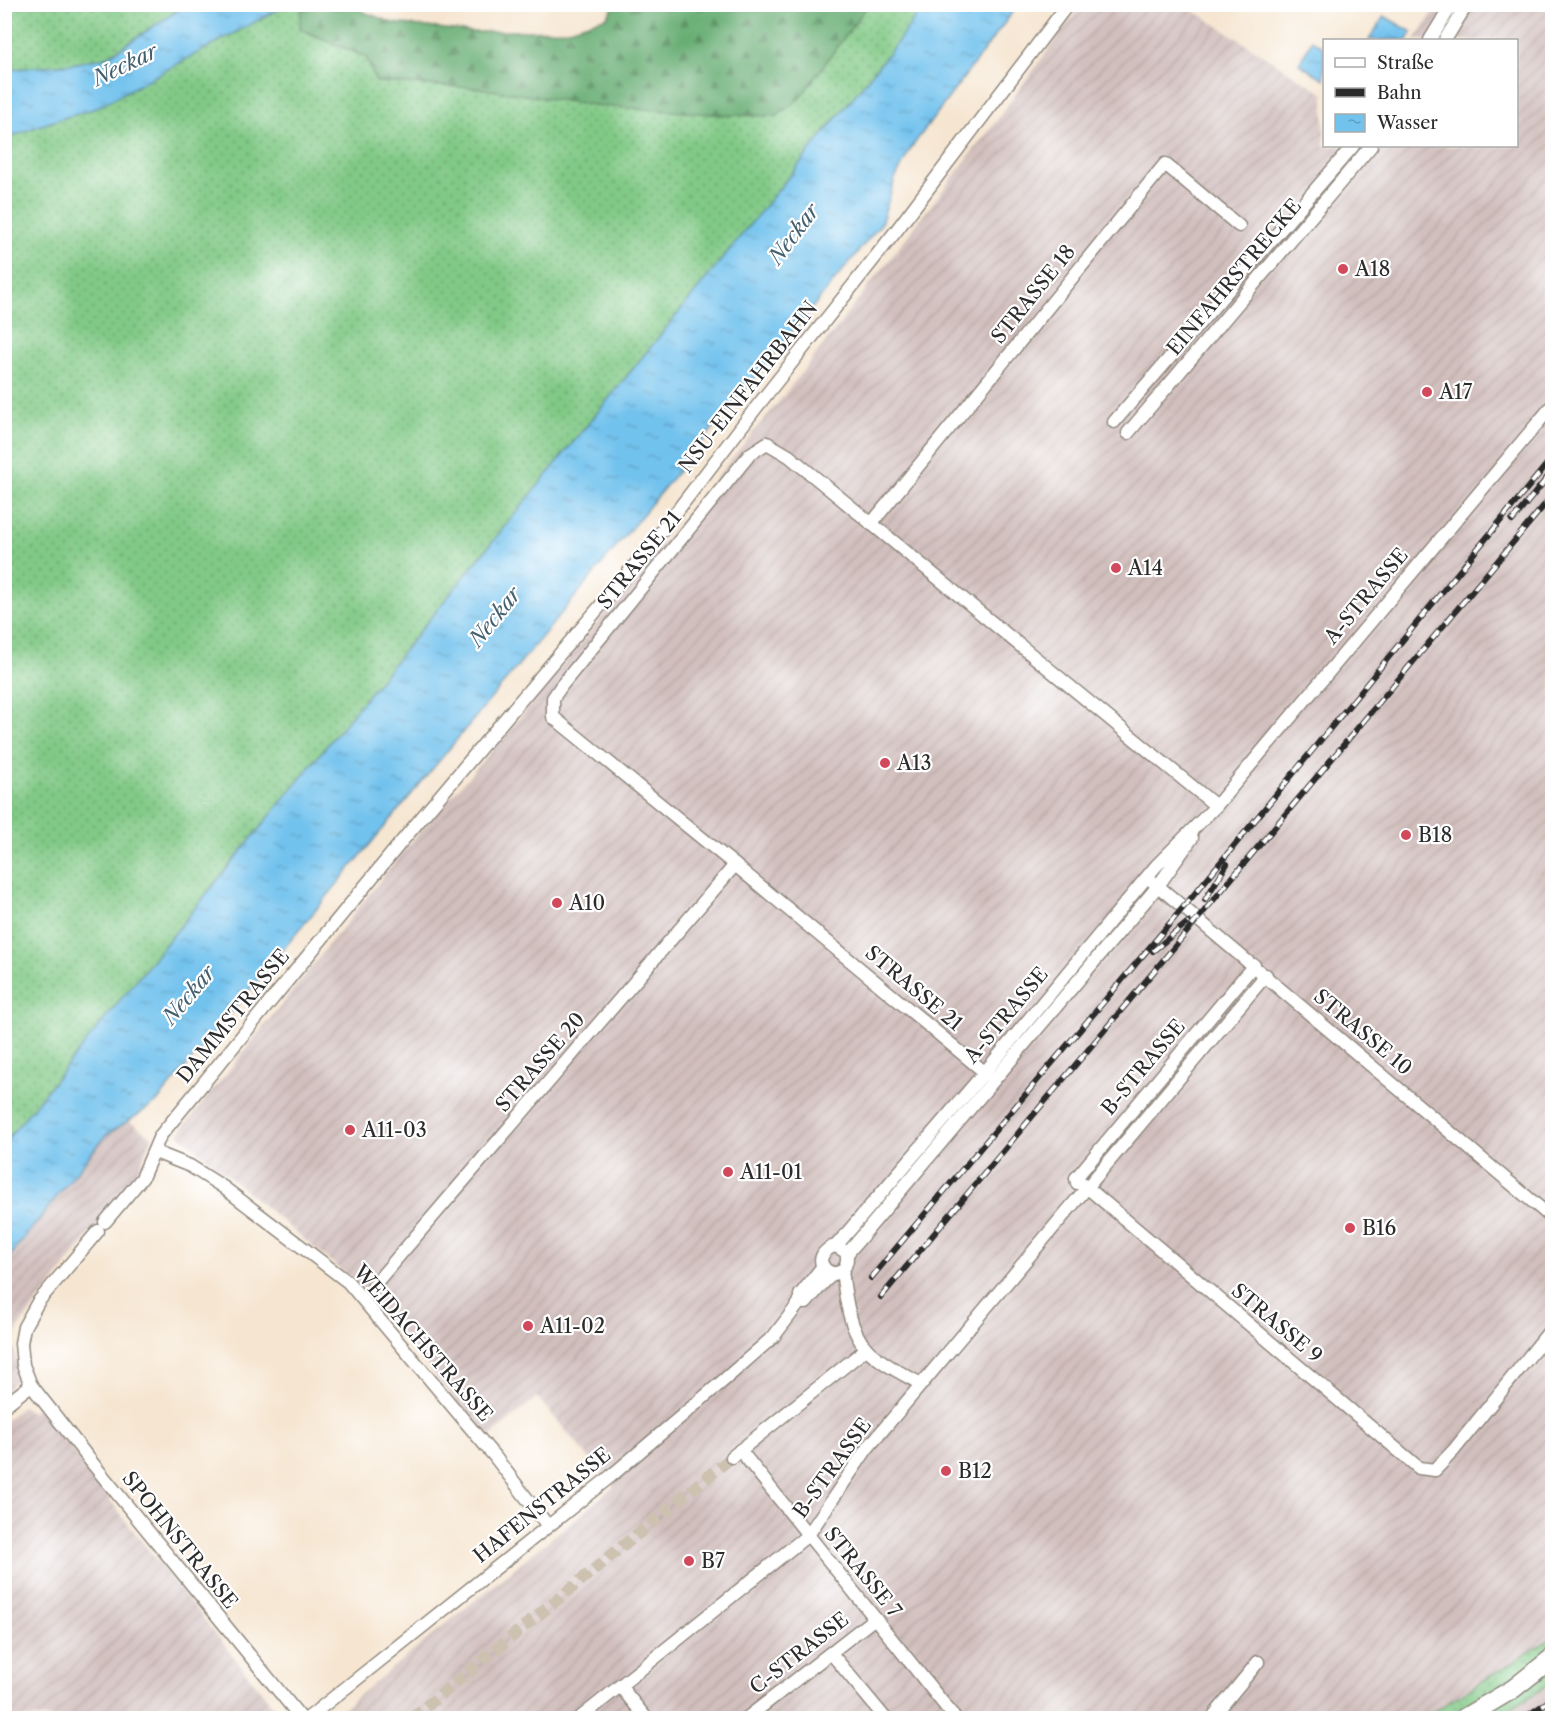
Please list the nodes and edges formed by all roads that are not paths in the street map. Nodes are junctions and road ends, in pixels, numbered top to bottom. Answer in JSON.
{"nodes":[{"id":1,"x":1068,"y":4,"type":"edge"},
{"id":2,"x":1452,"y":4,"type":"edge"},
{"id":3,"x":1467,"y":4,"type":"edge"},
{"id":4,"x":1431,"y":39,"type":"edge"},
{"id":5,"x":1446,"y":39,"type":"edge"},
{"id":6,"x":1352,"y":147,"type":"edge"},
{"id":7,"x":1370,"y":147,"type":"edge"},
{"id":8,"x":1239,"y":226,"type":"dead end"},
{"id":9,"x":1552,"y":409,"type":"edge"},
{"id":10,"x":1114,"y":422,"type":"dead end"},
{"id":11,"x":1128,"y":433,"type":"dead end"},
{"id":12,"x":871,"y":524,"type":"junction"},
{"id":13,"x":1213,"y":809,"type":"junction"},
{"id":14,"x":402,"y":841,"type":"joint"},
{"id":15,"x":735,"y":865,"type":"junction"},
{"id":16,"x":1148,"y":877,"type":"junction"},
{"id":17,"x":1158,"y":886,"type":"junction"},
{"id":18,"x":1254,"y":964,"type":"junction"},
{"id":19,"x":1266,"y":975,"type":"junction"},
{"id":20,"x":989,"y":1076,"type":"junction"},
{"id":21,"x":155,"y":1152,"type":"junction"},
{"id":22,"x":1076,"y":1178,"type":"junction"},
{"id":23,"x":1088,"y":1187,"type":"junction"},
{"id":24,"x":1077,"y":1200,"type":"junction"},
{"id":25,"x":1552,"y":1218,"type":"edge"},
{"id":26,"x":841,"y":1249,"type":"junction"},
{"id":27,"x":823,"y":1266,"type":"junction"},
{"id":28,"x":838,"y":1272,"type":"junction"},
{"id":29,"x":374,"y":1285,"type":"dead end"},
{"id":30,"x":796,"y":1307,"type":"junction"},
{"id":31,"x":1552,"y":1328,"type":"edge"},
{"id":32,"x":866,"y":1349,"type":"junction"},
{"id":33,"x":921,"y":1384,"type":"junction"},
{"id":34,"x":31,"y":1385,"type":"junction"},
{"id":35,"x":4,"y":1406,"type":"edge"},
{"id":36,"x":548,"y":1526,"type":"junction"},
{"id":37,"x":808,"y":1535,"type":"junction"},
{"id":38,"x":875,"y":1618,"type":"junction"},
{"id":39,"x":831,"y":1653,"type":"junction"},
{"id":40,"x":1552,"y":1658,"type":"edge"},
{"id":41,"x":1258,"y":1662,"type":"dead end"},
{"id":42,"x":620,"y":1686,"type":"junction"},
{"id":43,"x":301,"y":1719,"type":"edge"},
{"id":44,"x":308,"y":1719,"type":"edge"},
{"id":45,"x":579,"y":1719,"type":"edge"},
{"id":46,"x":646,"y":1719,"type":"edge"},
{"id":47,"x":747,"y":1719,"type":"edge"},
{"id":48,"x":885,"y":1719,"type":"edge"},
{"id":49,"x":955,"y":1719,"type":"edge"},
{"id":50,"x":1212,"y":1719,"type":"edge"},
{"id":51,"x":1464,"y":1719,"type":"edge"}],
"edges":[{"from":1,"to":14,"type":"street","name":"NSU-EINFAHRBAHN"},
{"from":2,"to":4,"type":"street"},
{"from":3,"to":5,"type":"street"},
{"from":6,"to":10,"type":"street","name":"EINFAHRSTRECKE"},
{"from":7,"to":11,"type":"street","name":"EINFAHRSTRECKE"},
{"from":8,"to":12,"type":"street","name":"STRASSE 18"},
{"from":9,"to":13,"type":"street","name":"A-STRASSE"},
{"from":12,"to":13,"type":"street","name":"STRASSE 21"},
{"from":12,"to":15,"type":"street","name":"STRASSE 21"},
{"from":13,"to":16,"type":"street","name":"A-STRASSE"},
{"from":13,"to":17,"type":"street","name":"A-STRASSE"},
{"from":14,"to":21,"type":"street","name":"DAMMSTRASSE"},
{"from":15,"to":20,"type":"street","name":"STRASSE 21"},
{"from":15,"to":29,"type":"street","name":"STRASSE 20"},
{"from":16,"to":17,"type":"street","name":"STRASSE 10"},
{"from":16,"to":20,"type":"street","name":"A-STRASSE"},
{"from":17,"to":18,"type":"street","name":"STRASSE 10"},
{"from":17,"to":20,"type":"street","name":"A-STRASSE"},
{"from":18,"to":19,"type":"street","name":"STRASSE 10"},
{"from":18,"to":22,"type":"street","name":"B-STRASSE"},
{"from":19,"to":23,"type":"street","name":"B-STRASSE"},
{"from":19,"to":25,"type":"street","name":"STRASSE 10"},
{"from":20,"to":26,"type":"street","name":"A-STRASSE"},
{"from":21,"to":34,"type":"street","name":"DAMMSTRASSE"},
{"from":21,"to":36,"type":"street","name":"WEIDACHSTRASSE"},
{"from":22,"to":23,"type":"street","name":"STRASSE 9"},
{"from":22,"to":24,"type":"street"},
{"from":23,"to":24,"type":"street","name":"B-STRASSE"},
{"from":23,"to":31,"type":"street","name":"STRASSE 9"},
{"from":24,"to":33,"type":"street","name":"B-STRASSE"},
{"from":26,"to":27,"type":"street","name":"A-STRASSE"},
{"from":26,"to":28,"type":"street","name":"A-STRASSE"},
{"from":27,"to":28,"type":"street"},
{"from":27,"to":30,"type":"street","name":"A-STRASSE"},
{"from":28,"to":30,"type":"street"},
{"from":28,"to":32,"type":"street"},
{"from":30,"to":36,"type":"street","name":"HAFENSTRASSE"},
{"from":32,"to":33,"type":"street"},
{"from":32,"to":37,"type":"street","name":"STRASSE 7"},
{"from":33,"to":37,"type":"street","name":"B-STRASSE"},
{"from":34,"to":35,"type":"street"},
{"from":34,"to":43,"type":"street","name":"SPOHNSTRASSE"},
{"from":36,"to":44,"type":"street","name":"HAFENSTRASSE"},
{"from":37,"to":38,"type":"street","name":"STRASSE 7"},
{"from":37,"to":42,"type":"street","name":"B-STRASSE"},
{"from":38,"to":39,"type":"street","name":"C-STRASSE"},
{"from":38,"to":49,"type":"street","name":"STRASSE 7"},
{"from":39,"to":47,"type":"street","name":"C-STRASSE"},
{"from":39,"to":48,"type":"street"},
{"from":40,"to":51,"type":"main road"},
{"from":41,"to":50,"type":"street"},
{"from":42,"to":45,"type":"street","name":"B-STRASSE"},
{"from":42,"to":46,"type":"street"}]}
